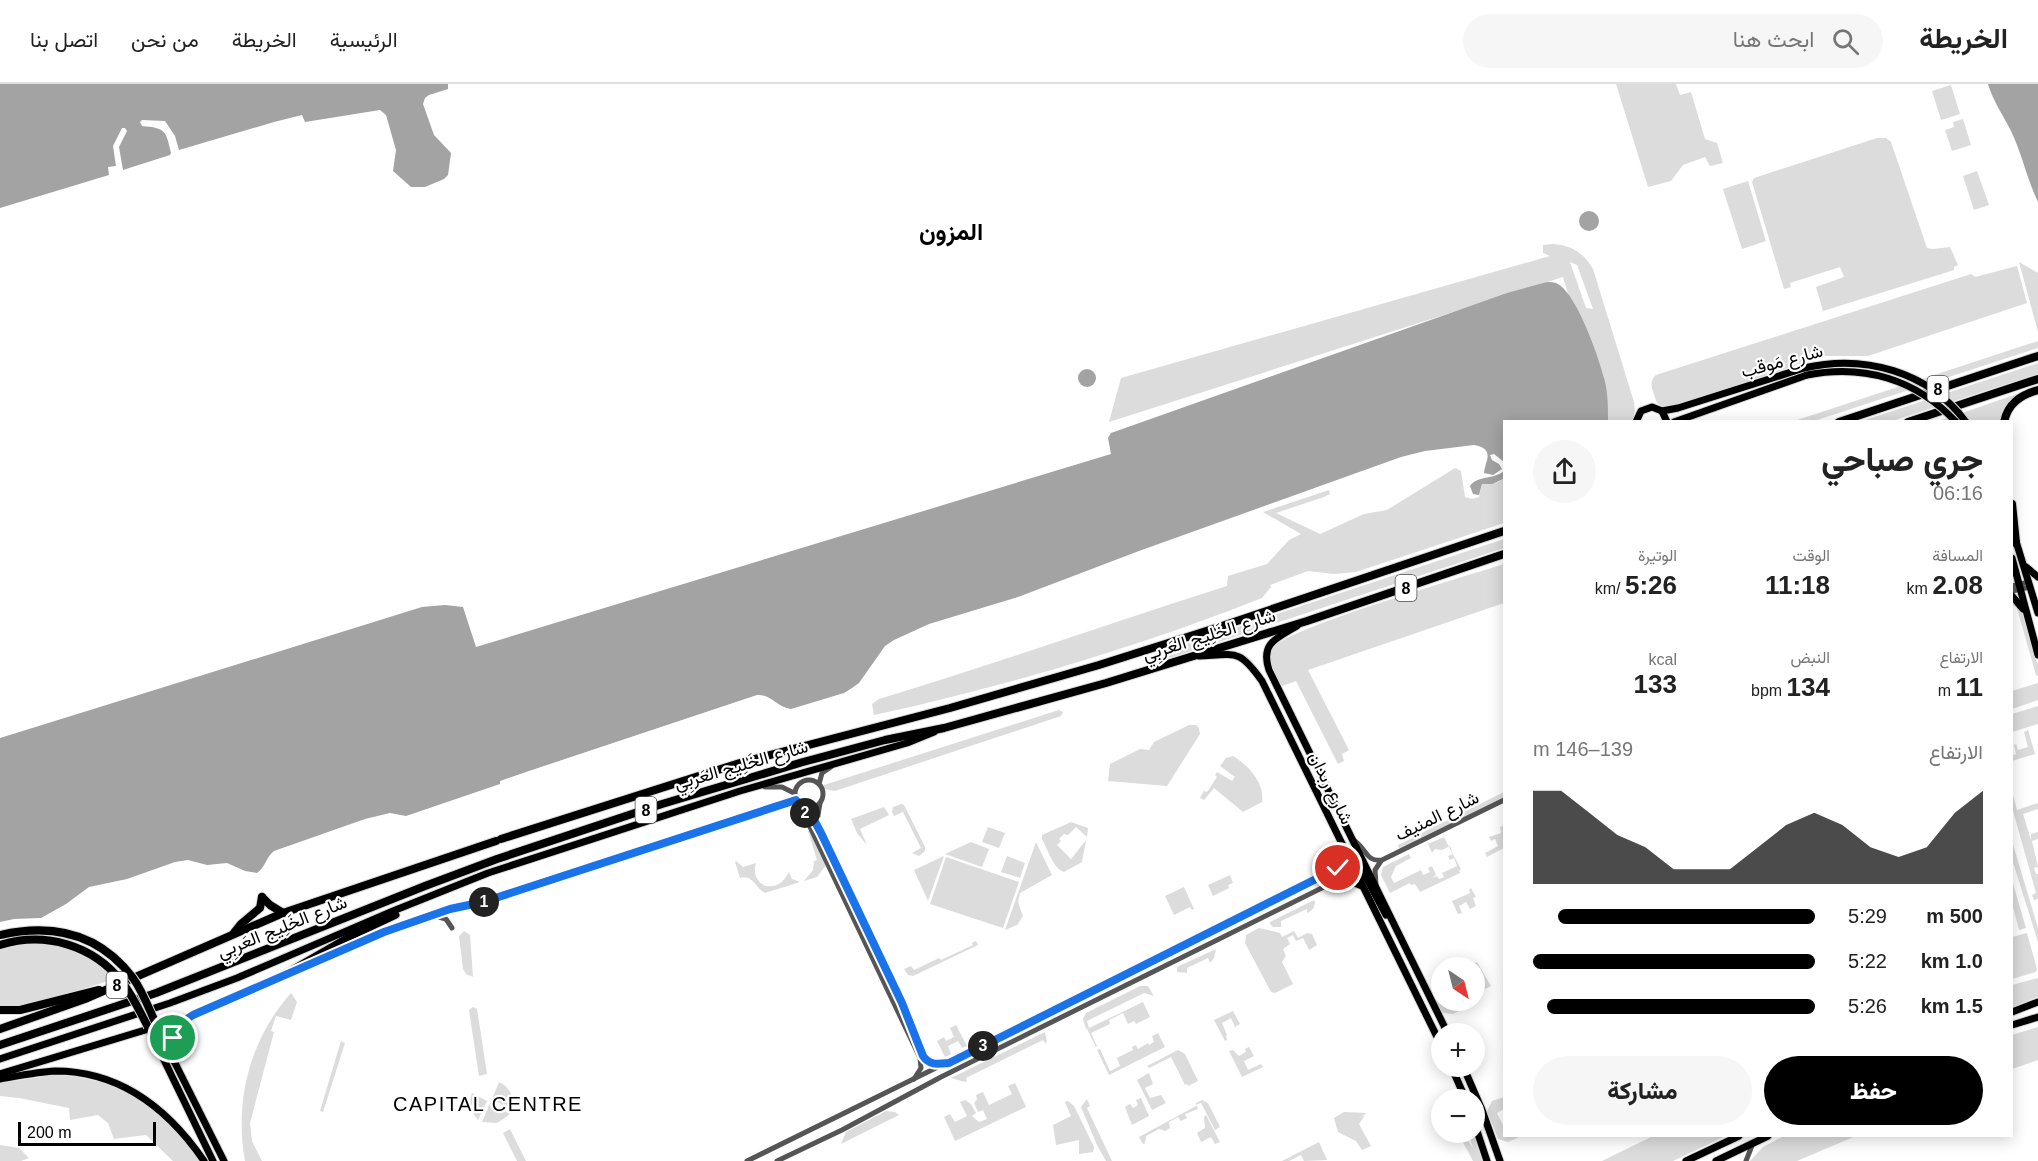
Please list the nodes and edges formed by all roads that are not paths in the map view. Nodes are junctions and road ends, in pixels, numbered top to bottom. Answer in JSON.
{"nodes":[{"id":1,"x":2038,"y":356,"type":"edge"},
{"id":2,"x":2038,"y":379,"type":"edge"},
{"id":3,"x":2038,"y":390,"type":"edge"},
{"id":4,"x":1662,"y":411,"type":"junction"},
{"id":5,"x":1637,"y":420,"type":"edge"},
{"id":6,"x":1666,"y":420,"type":"edge"},
{"id":7,"x":1680,"y":420,"type":"edge"},
{"id":8,"x":1845,"y":420,"type":"edge"},
{"id":9,"x":1914,"y":420,"type":"edge"},
{"id":10,"x":1954,"y":420,"type":"edge"},
{"id":11,"x":1964,"y":420,"type":"edge"},
{"id":12,"x":2004,"y":420,"type":"edge"},
{"id":13,"x":2013,"y":514,"type":"edge"},
{"id":14,"x":1503,"y":531,"type":"edge"},
{"id":15,"x":2013,"y":532,"type":"edge"},
{"id":16,"x":2016,"y":543,"type":"junction"},
{"id":17,"x":1503,"y":554,"type":"edge"},
{"id":18,"x":2024,"y":565,"type":"junction"},
{"id":19,"x":2013,"y":573,"type":"edge"},
{"id":20,"x":2038,"y":577,"type":"edge"},
{"id":21,"x":2030,"y":585,"type":"junction"},
{"id":22,"x":2015,"y":588,"type":"edge"},
{"id":23,"x":2013,"y":597,"type":"edge"},
{"id":24,"x":2038,"y":598,"type":"edge"},
{"id":25,"x":2037,"y":609,"type":"edge"},
{"id":26,"x":2026,"y":614,"type":"junction"},
{"id":27,"x":1307,"y":621,"type":"junction"},
{"id":28,"x":2038,"y":655,"type":"edge"},
{"id":29,"x":1191,"y":656,"type":"junction"},
{"id":30,"x":1269,"y":670,"type":"junction"},
{"id":31,"x":1262,"y":681,"type":"junction"},
{"id":32,"x":944,"y":728,"type":"junction"},
{"id":33,"x":845,"y":761,"type":"junction"},
{"id":34,"x":819,"y":784,"type":"junction"},
{"id":35,"x":740,"y":791,"type":"junction"},
{"id":36,"x":794,"y":793,"type":"junction"},
{"id":37,"x":1503,"y":800,"type":"edge"},
{"id":38,"x":798,"y":803,"type":"junction"},
{"id":39,"x":820,"y":803,"type":"junction"},
{"id":40,"x":808,"y":820,"type":"junction"},
{"id":41,"x":821,"y":833,"type":"junction"},
{"id":42,"x":1338,"y":838,"type":"junction"},
{"id":43,"x":1353,"y":840,"type":"junction"},
{"id":44,"x":1362,"y":858,"type":"junction"},
{"id":45,"x":1382,"y":860,"type":"junction"},
{"id":46,"x":1351,"y":864,"type":"junction"},
{"id":47,"x":1361,"y":868,"type":"junction"},
{"id":48,"x":1336,"y":871,"type":"junction"},
{"id":49,"x":488,"y":873,"type":"junction"},
{"id":50,"x":1314,"y":882,"type":"junction"},
{"id":51,"x":1335,"y":882,"type":"junction"},
{"id":52,"x":1376,"y":885,"type":"junction"},
{"id":53,"x":1363,"y":887,"type":"junction"},
{"id":54,"x":1318,"y":891,"type":"junction"},
{"id":55,"x":283,"y":913,"type":"junction"},
{"id":56,"x":433,"y":916,"type":"junction"},
{"id":57,"x":1393,"y":920,"type":"junction"},
{"id":58,"x":452,"y":928,"type":"dead end"},
{"id":59,"x":0,"y":935,"type":"edge"},
{"id":60,"x":232,"y":935,"type":"junction"},
{"id":61,"x":0,"y":945,"type":"edge"},
{"id":62,"x":274,"y":980,"type":"junction"},
{"id":63,"x":113,"y":988,"type":"junction"},
{"id":64,"x":2038,"y":1002,"type":"edge"},
{"id":65,"x":0,"y":1010,"type":"edge"},
{"id":66,"x":2013,"y":1012,"type":"edge"},
{"id":67,"x":193,"y":1015,"type":"junction"},
{"id":68,"x":2038,"y":1017,"type":"edge"},
{"id":69,"x":1443,"y":1023,"type":"edge"},
{"id":70,"x":1431,"y":1025,"type":"edge"},
{"id":71,"x":2013,"y":1025,"type":"edge"},
{"id":72,"x":153,"y":1027,"type":"junction"},
{"id":73,"x":0,"y":1029,"type":"edge"},
{"id":74,"x":0,"y":1045,"type":"edge"},
{"id":75,"x":0,"y":1059,"type":"edge"},
{"id":76,"x":949,"y":1063,"type":"junction"},
{"id":77,"x":176,"y":1064,"type":"junction"},
{"id":78,"x":0,"y":1074,"type":"edge"},
{"id":79,"x":1468,"y":1077,"type":"edge"},
{"id":80,"x":0,"y":1079,"type":"edge"},
{"id":81,"x":910,"y":1082,"type":"junction"},
{"id":82,"x":1736,"y":1137,"type":"edge"},
{"id":83,"x":1766,"y":1137,"type":"edge"},
{"id":84,"x":1754,"y":1142,"type":"junction"},
{"id":85,"x":1482,"y":1143,"type":"edge"},
{"id":86,"x":204,"y":1161,"type":"edge"},
{"id":87,"x":213,"y":1161,"type":"edge"},
{"id":88,"x":224,"y":1161,"type":"edge"},
{"id":89,"x":747,"y":1161,"type":"edge"},
{"id":90,"x":777,"y":1161,"type":"edge"},
{"id":91,"x":1488,"y":1161,"type":"edge"},
{"id":92,"x":1500,"y":1161,"type":"edge"},
{"id":93,"x":1686,"y":1161,"type":"edge"},
{"id":94,"x":1717,"y":1161,"type":"edge"},
{"id":95,"x":1746,"y":1161,"type":"edge"}],
"edges":[{"from":1,"to":8,"type":"highway","number":"8"},
{"from":2,"to":9,"type":"highway","number":"8"},
{"from":3,"to":12,"type":"highway"},
{"from":4,"to":5,"type":"main road","name":"شارع مَوقب"},
{"from":4,"to":6,"type":"main road"},
{"from":4,"to":11,"type":"main road","name":"شارع مَوقب","bridge":true},
{"from":7,"to":10,"type":"main road","name":"شارع مَوقب","bridge":true},
{"from":13,"to":16,"type":"highway"},
{"from":14,"to":55,"type":"highway","name":"شارع الخَلِيج العَربِي","number":"8"},
{"from":15,"to":16,"type":"main road"},
{"from":16,"to":18,"type":"main road"},
{"from":17,"to":27,"type":"highway","name":"شارع الخَلِيج العَربِي","number":"8"},
{"from":18,"to":20,"type":"main road"},
{"from":18,"to":21,"type":"main road"},
{"from":19,"to":22,"type":"main road"},
{"from":21,"to":22,"type":"street"},
{"from":21,"to":25,"type":"main road"},
{"from":22,"to":26,"type":"main road"},
{"from":23,"to":26,"type":"main road"},
{"from":24,"to":25,"type":"main road"},
{"from":26,"to":28,"type":"main road"},
{"from":27,"to":29,"type":"highway","name":"شارع الخَلِيج العَربِي","number":"8"},
{"from":27,"to":30,"type":"main road"},
{"from":29,"to":31,"type":"main road","name":"شارع ربدان"},
{"from":29,"to":32,"type":"highway","name":"شارع الخَلِيج العَربِي","number":"8"},
{"from":30,"to":31,"type":"main road"},
{"from":30,"to":43,"type":"main road","name":"شارع ربدان"},
{"from":31,"to":42,"type":"main road","name":"شارع ربدان"},
{"from":32,"to":33,"type":"main road"},
{"from":32,"to":74,"type":"highway","name":"شارع الخَلِيج العَربِي","number":"8"},
{"from":33,"to":34,"type":"street"},
{"from":33,"to":35,"type":"main road"},
{"from":34,"to":36,"type":"street"},
{"from":34,"to":39,"type":"street"},
{"from":35,"to":36,"type":"street"},
{"from":35,"to":49,"type":"main road"},
{"from":36,"to":38,"type":"street"},
{"from":37,"to":45,"type":"street","name":"شارع المنيف"},
{"from":38,"to":39,"type":"street"},
{"from":38,"to":40,"type":"street"},
{"from":38,"to":56,"type":"street"},
{"from":39,"to":41,"type":"street"},
{"from":40,"to":41,"type":"street"},
{"from":40,"to":81,"type":"street"},
{"from":41,"to":76,"type":"street"},
{"from":42,"to":46,"type":"main road","name":"شارع ربدان"},
{"from":42,"to":48,"type":"main road"},
{"from":43,"to":44,"type":"main road","name":"شارع ربدان"},
{"from":43,"to":45,"type":"street","name":"شارع المنيف"},
{"from":44,"to":46,"type":"street"},
{"from":44,"to":47,"type":"main road","name":"شارع ربدان"},
{"from":45,"to":52,"type":"street","name":"شارع المنيف"},
{"from":46,"to":47,"type":"main road","name":"شارع ربدان"},
{"from":46,"to":48,"type":"street"},
{"from":47,"to":51,"type":"street"},
{"from":47,"to":52,"type":"main road","name":"شارع ربدان"},
{"from":47,"to":53,"type":"main road","name":"شارع ربدان"},
{"from":47,"to":57,"type":"main road"},
{"from":48,"to":50,"type":"street"},
{"from":49,"to":62,"type":"main road"},
{"from":49,"to":75,"type":"main road"},
{"from":50,"to":54,"type":"street"},
{"from":50,"to":76,"type":"street"},
{"from":51,"to":53,"type":"main road"},
{"from":51,"to":54,"type":"street"},
{"from":52,"to":57,"type":"main road","name":"شارع ربدان"},
{"from":53,"to":70,"type":"main road","name":"شارع ربدان"},
{"from":54,"to":90,"type":"street"},
{"from":55,"to":60,"type":"highway","name":"شارع الخَلِيج العَربِي","number":"8"},
{"from":55,"to":60,"type":"highway"},
{"from":56,"to":58,"type":"street"},
{"from":56,"to":62,"type":"street"},
{"from":57,"to":69,"type":"main road","name":"شارع ربدان"},
{"from":59,"to":72,"type":"highway","bridge":true},
{"from":60,"to":63,"type":"highway","name":"شارع الخَلِيج العَربِي","number":"8"},
{"from":61,"to":72,"type":"highway","bridge":true},
{"from":62,"to":67,"type":"main road"},
{"from":63,"to":65,"type":"highway"},
{"from":63,"to":73,"type":"highway","name":"شارع الخَلِيج العَربِي","number":"8"},
{"from":64,"to":66,"type":"main road"},
{"from":67,"to":72,"type":"main road"},
{"from":67,"to":77,"type":"main road"},
{"from":68,"to":71,"type":"main road"},
{"from":72,"to":77,"type":"main road"},
{"from":72,"to":78,"type":"main road"},
{"from":72,"to":87,"type":"main road"},
{"from":76,"to":81,"type":"street"},
{"from":77,"to":88,"type":"main road"},
{"from":79,"to":92,"type":"main road"},
{"from":80,"to":86,"type":"main road"},
{"from":81,"to":89,"type":"street"},
{"from":82,"to":93,"type":"main road"},
{"from":83,"to":84,"type":"main road"},
{"from":84,"to":94,"type":"main road"},
{"from":84,"to":95,"type":"street"},
{"from":85,"to":91,"type":"main road"}]}
